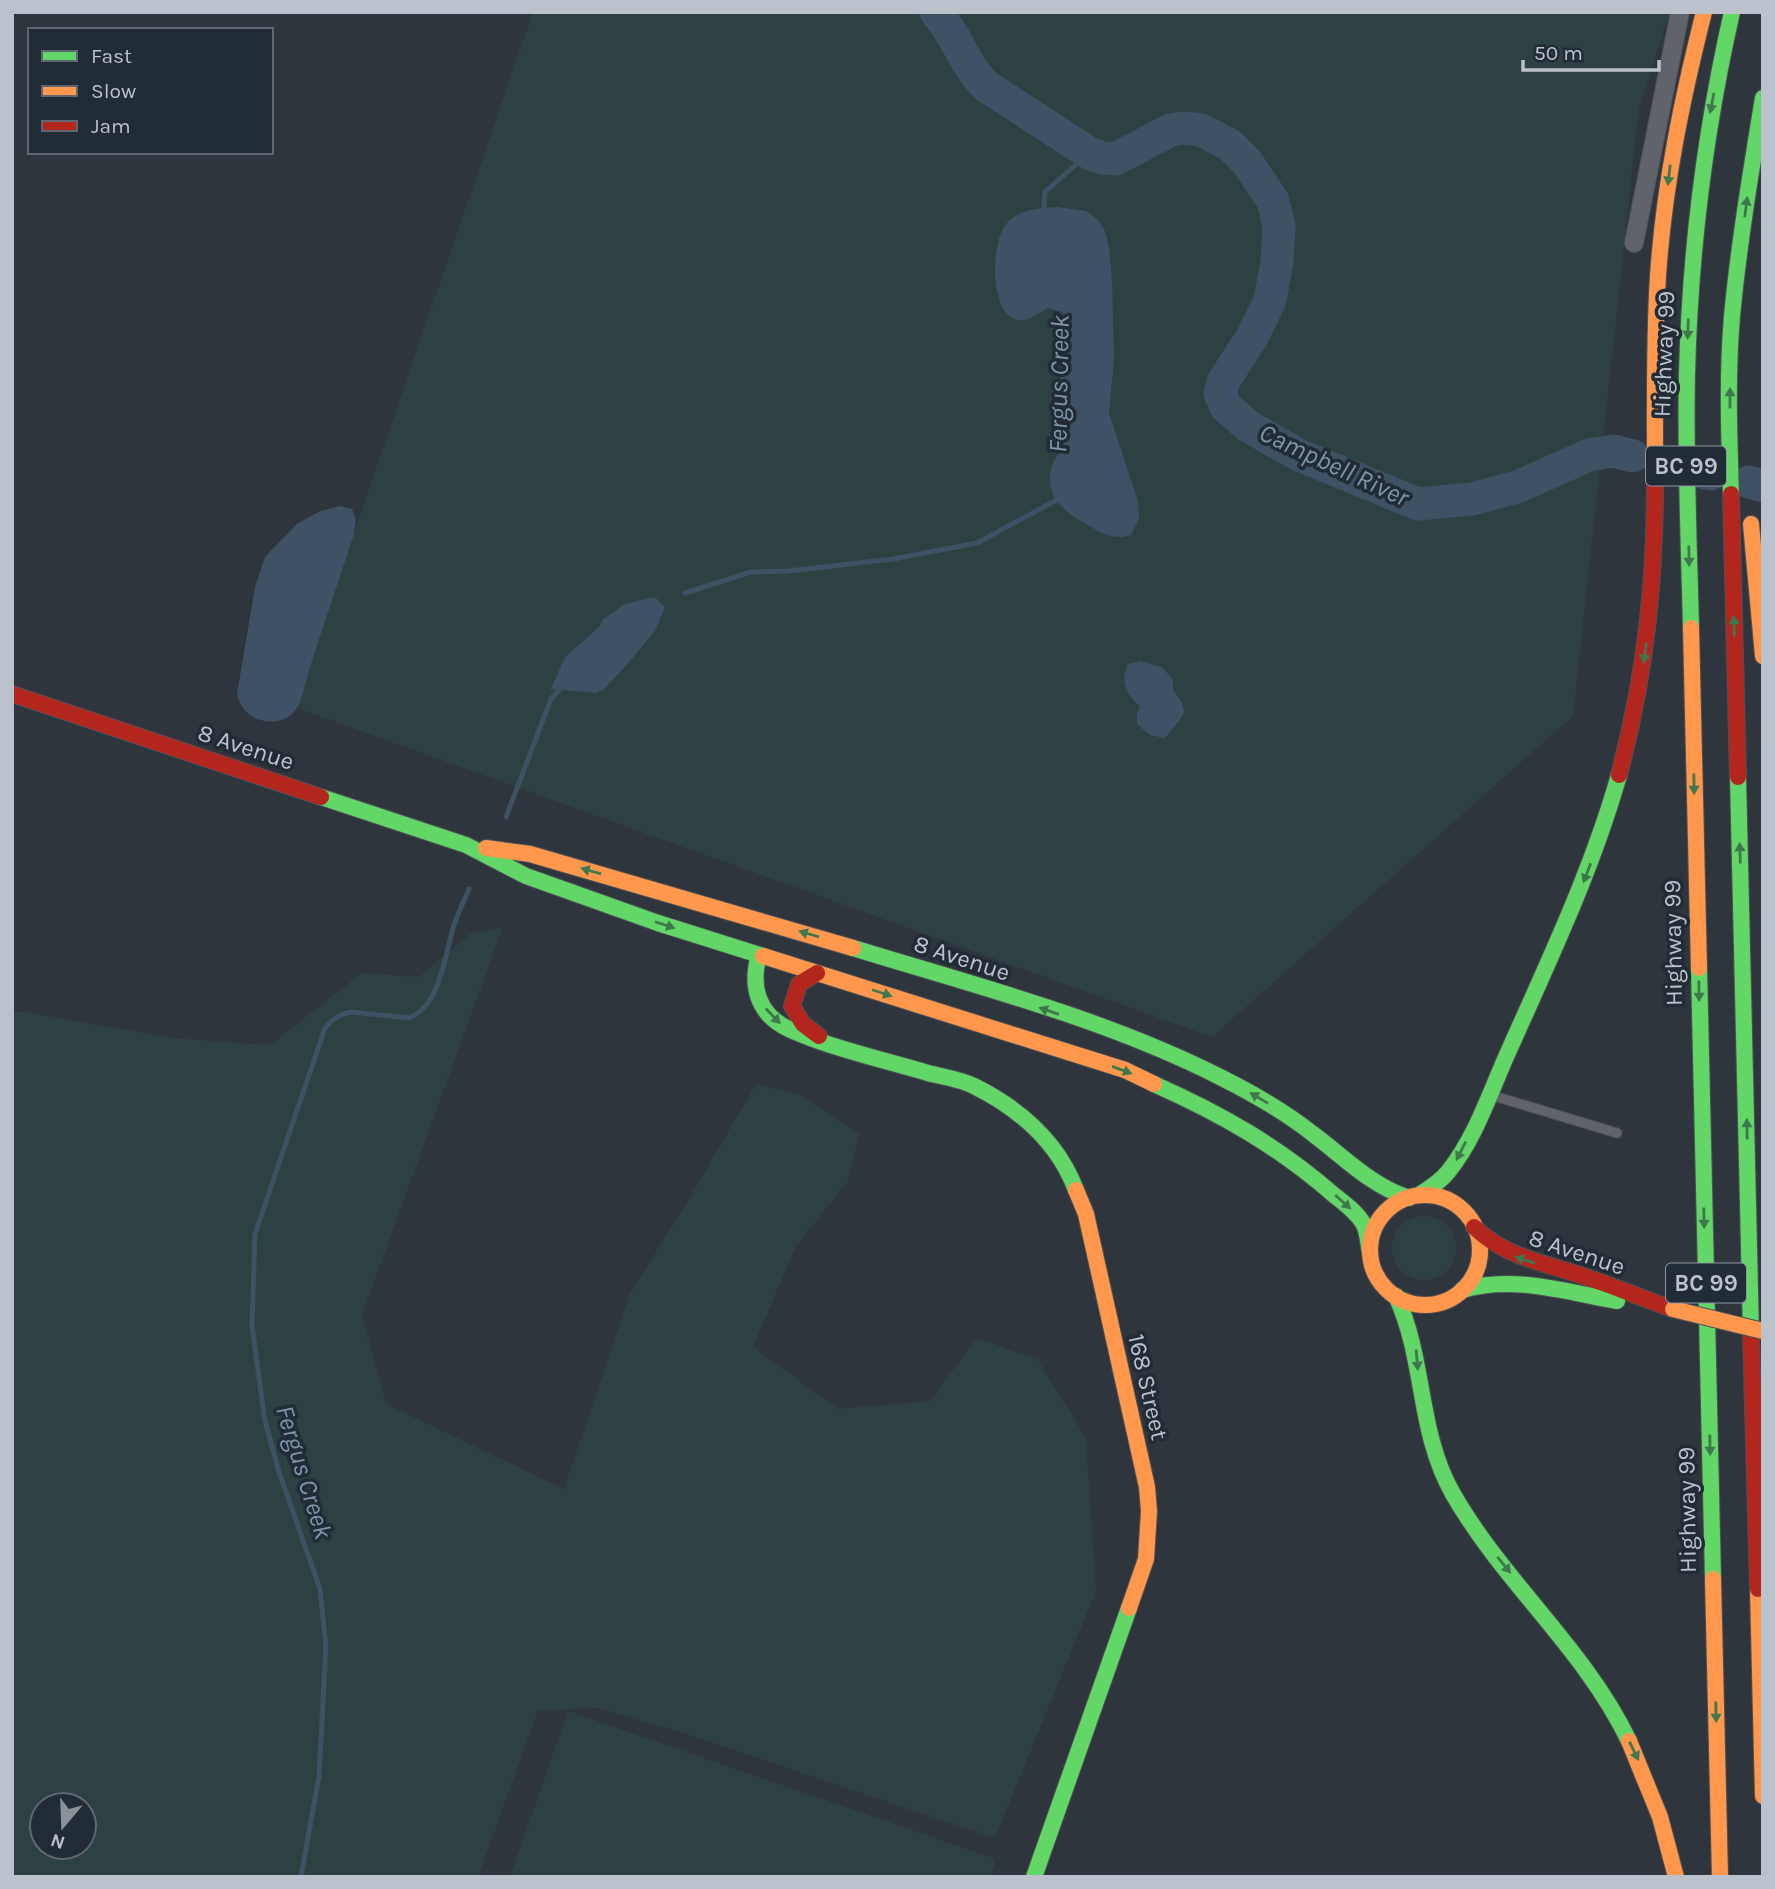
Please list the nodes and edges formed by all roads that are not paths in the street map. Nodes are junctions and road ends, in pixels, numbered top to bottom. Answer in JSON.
{"nodes":[{"id":1,"x":1680,"y":12,"type":"edge"},
{"id":2,"x":1704,"y":12,"type":"edge"},
{"id":3,"x":1732,"y":12,"type":"edge"},
{"id":4,"x":1763,"y":98,"type":"edge"},
{"id":5,"x":1633,"y":243,"type":"dead end"},
{"id":6,"x":1739,"y":275,"type":"junction"},
{"id":7,"x":1745,"y":390,"type":"dead end"},
{"id":8,"x":1750,"y":509,"type":"dead end"},
{"id":9,"x":1763,"y":656,"type":"edge"},
{"id":10,"x":12,"y":694,"type":"edge"},
{"id":11,"x":466,"y":845,"type":"junction"},
{"id":12,"x":759,"y":955,"type":"junction"},
{"id":13,"x":817,"y":972,"type":"junction"},
{"id":14,"x":952,"y":995,"type":"dead end"},
{"id":15,"x":1106,"y":1030,"type":"junction"},
{"id":16,"x":1066,"y":1032,"type":"dead end"},
{"id":17,"x":831,"y":1045,"type":"junction"},
{"id":18,"x":1489,"y":1094,"type":"junction"},
{"id":19,"x":1617,"y":1133,"type":"dead end"},
{"id":20,"x":1414,"y":1197,"type":"junction"},
{"id":21,"x":1474,"y":1227,"type":"junction"},
{"id":22,"x":1370,"y":1252,"type":"junction"},
{"id":23,"x":1462,"y":1290,"type":"junction"},
{"id":24,"x":1396,"y":1296,"type":"junction"},
{"id":25,"x":1673,"y":1309,"type":"junction"},
{"id":26,"x":1763,"y":1331,"type":"edge"},
{"id":27,"x":1763,"y":1796,"type":"edge"},
{"id":28,"x":1034,"y":1877,"type":"edge"},
{"id":29,"x":1676,"y":1877,"type":"edge"},
{"id":30,"x":1720,"y":1877,"type":"edge"}],
"edges":[{"from":1,"to":5,"type":"street"},
{"from":2,"to":18,"type":"main road","one_way":true},
{"from":3,"to":30,"type":"main road","name":"Highway 99","number":"BC 99","one_way":true},
{"from":6,"to":4,"type":"main road","number":"BC 99","one_way":true},
{"from":6,"to":7,"type":"main road"},
{"from":27,"to":6,"type":"main road","number":"BC 99","one_way":true},
{"from":8,"to":9,"type":"main road"},
{"from":10,"to":11,"type":"main road","name":"8 Avenue"},
{"from":11,"to":12,"type":"main road","name":"8 Avenue","one_way":true},
{"from":15,"to":11,"type":"main road","name":"8 Avenue","one_way":true},
{"from":12,"to":13,"type":"main road","name":"8 Avenue"},
{"from":12,"to":14,"type":"main road"},
{"from":12,"to":17,"type":"main road","name":"168 Street","one_way":true},
{"from":13,"to":17,"type":"main road","name":"168 Street"},
{"from":13,"to":22,"type":"main road","name":"8 Avenue","one_way":true},
{"from":15,"to":16,"type":"main road"},
{"from":20,"to":15,"type":"main road","name":"8 Avenue","one_way":true},
{"from":17,"to":28,"type":"main road","name":"168 Street"},
{"from":18,"to":19,"type":"lane"},
{"from":18,"to":20,"type":"main road","one_way":true},
{"from":20,"to":21,"type":"main road"},
{"from":20,"to":22,"type":"main road"},
{"from":21,"to":23,"type":"main road"},
{"from":25,"to":21,"type":"main road","name":"8 Avenue","one_way":true},
{"from":22,"to":24,"type":"main road"},
{"from":23,"to":24,"type":"main road"},
{"from":23,"to":25,"type":"main road","name":"8 Avenue"},
{"from":24,"to":29,"type":"main road","one_way":true},
{"from":25,"to":26,"type":"main road","name":"8 Avenue","bridge":true}]}
